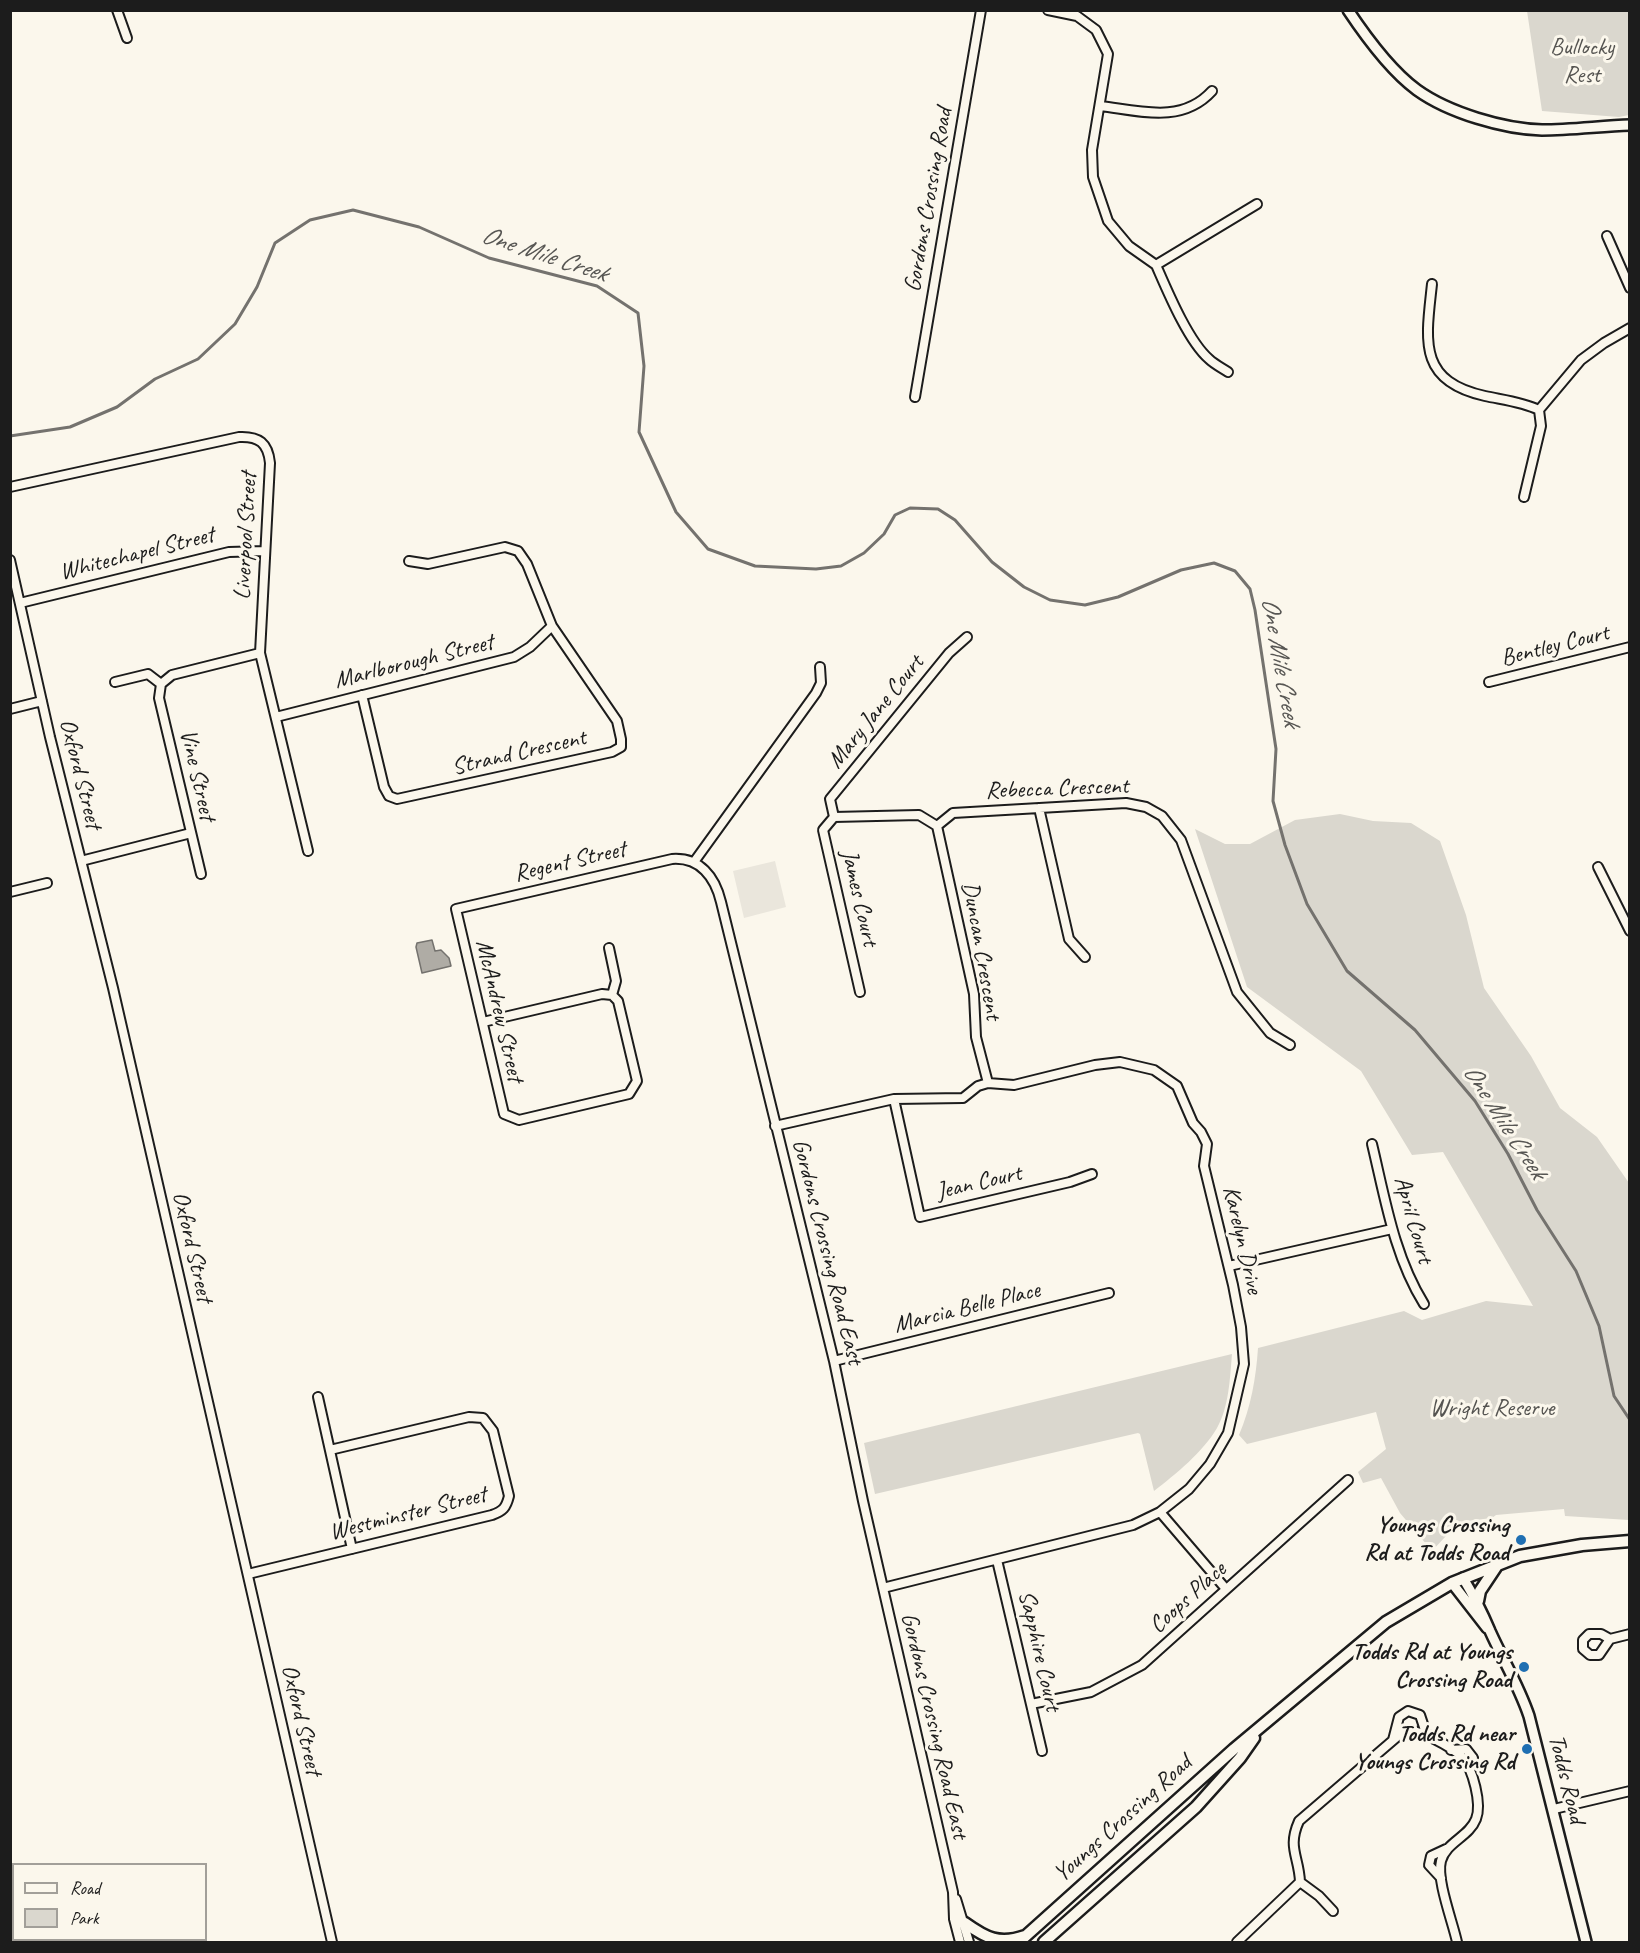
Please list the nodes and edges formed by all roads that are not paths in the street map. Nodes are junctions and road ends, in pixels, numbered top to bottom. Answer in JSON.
{"nodes":[{"id":1,"x":117,"y":10,"type":"edge"},
{"id":2,"x":981,"y":10,"type":"edge"},
{"id":3,"x":1048,"y":10,"type":"edge"},
{"id":4,"x":1348,"y":10,"type":"edge"},
{"id":5,"x":1079,"y":13,"type":"edge"},
{"id":6,"x":127,"y":38,"type":"dead end"},
{"id":7,"x":1212,"y":91,"type":"dead end"},
{"id":8,"x":1101,"y":106,"type":"junction"},
{"id":9,"x":1629,"y":125,"type":"edge"},
{"id":10,"x":1257,"y":204,"type":"dead end"},
{"id":11,"x":1608,"y":236,"type":"dead end"},
{"id":12,"x":1156,"y":265,"type":"junction"},
{"id":13,"x":1432,"y":284,"type":"dead end"},
{"id":14,"x":1629,"y":288,"type":"edge"},
{"id":15,"x":1629,"y":328,"type":"edge"},
{"id":16,"x":1228,"y":372,"type":"dead end"},
{"id":17,"x":915,"y":397,"type":"dead end"},
{"id":18,"x":1539,"y":411,"type":"junction"},
{"id":19,"x":10,"y":487,"type":"edge"},
{"id":20,"x":1524,"y":497,"type":"dead end"},
{"id":21,"x":264,"y":551,"type":"junction"},
{"id":22,"x":10,"y":560,"type":"edge"},
{"id":23,"x":409,"y":561,"type":"dead end"},
{"id":24,"x":20,"y":603,"type":"junction"},
{"id":25,"x":552,"y":626,"type":"junction"},
{"id":26,"x":967,"y":637,"type":"dead end"},
{"id":27,"x":1629,"y":647,"type":"edge"},
{"id":28,"x":260,"y":653,"type":"junction"},
{"id":29,"x":820,"y":667,"type":"dead end"},
{"id":30,"x":115,"y":682,"type":"dead end"},
{"id":31,"x":1489,"y":682,"type":"dead end"},
{"id":32,"x":161,"y":684,"type":"junction"},
{"id":33,"x":362,"y":695,"type":"junction"},
{"id":34,"x":42,"y":701,"type":"junction"},
{"id":35,"x":10,"y":709,"type":"edge"},
{"id":36,"x":276,"y":717,"type":"junction"},
{"id":37,"x":1039,"y":808,"type":"junction"},
{"id":38,"x":834,"y":817,"type":"junction"},
{"id":39,"x":937,"y":826,"type":"junction"},
{"id":40,"x":191,"y":833,"type":"junction"},
{"id":41,"x":308,"y":851,"type":"dead end"},
{"id":42,"x":81,"y":861,"type":"junction"},
{"id":43,"x":694,"y":862,"type":"junction"},
{"id":44,"x":1598,"y":867,"type":"dead end"},
{"id":45,"x":201,"y":874,"type":"dead end"},
{"id":46,"x":47,"y":883,"type":"dead end"},
{"id":47,"x":10,"y":892,"type":"edge"},
{"id":48,"x":456,"y":909,"type":"joint"},
{"id":49,"x":1629,"y":931,"type":"edge"},
{"id":50,"x":609,"y":948,"type":"dead end"},
{"id":51,"x":1085,"y":957,"type":"dead end"},
{"id":52,"x":860,"y":992,"type":"dead end"},
{"id":53,"x":612,"y":995,"type":"junction"},
{"id":54,"x":483,"y":1022,"type":"junction"},
{"id":55,"x":1290,"y":1045,"type":"dead end"},
{"id":56,"x":988,"y":1083,"type":"junction"},
{"id":57,"x":894,"y":1099,"type":"junction"},
{"id":58,"x":775,"y":1126,"type":"junction"},
{"id":59,"x":1372,"y":1144,"type":"dead end"},
{"id":60,"x":1092,"y":1174,"type":"dead end"},
{"id":61,"x":1392,"y":1229,"type":"junction"},
{"id":62,"x":1229,"y":1266,"type":"junction"},
{"id":63,"x":1109,"y":1293,"type":"dead end"},
{"id":64,"x":1424,"y":1304,"type":"dead end"},
{"id":65,"x":834,"y":1361,"type":"junction"},
{"id":66,"x":318,"y":1396,"type":"dead end"},
{"id":67,"x":330,"y":1450,"type":"junction"},
{"id":68,"x":1348,"y":1480,"type":"dead end"},
{"id":69,"x":1160,"y":1512,"type":"junction"},
{"id":70,"x":1629,"y":1541,"type":"edge"},
{"id":71,"x":352,"y":1549,"type":"junction"},
{"id":72,"x":997,"y":1560,"type":"junction"},
{"id":73,"x":1498,"y":1564,"type":"junction"},
{"id":74,"x":248,"y":1574,"type":"junction"},
{"id":75,"x":1463,"y":1578,"type":"junction"},
{"id":76,"x":1452,"y":1583,"type":"junction"},
{"id":77,"x":883,"y":1588,"type":"junction"},
{"id":78,"x":1226,"y":1589,"type":"junction"},
{"id":79,"x":1478,"y":1601,"type":"junction"},
{"id":80,"x":1491,"y":1632,"type":"junction"},
{"id":81,"x":1629,"y":1634,"type":"edge"},
{"id":82,"x":1610,"y":1639,"type":"dead end"},
{"id":83,"x":1031,"y":1704,"type":"junction"},
{"id":84,"x":1259,"y":1731,"type":"junction"},
{"id":85,"x":1426,"y":1733,"type":"junction"},
{"id":86,"x":1392,"y":1741,"type":"junction"},
{"id":87,"x":1042,"y":1750,"type":"dead end"},
{"id":88,"x":1198,"y":1780,"type":"junction"},
{"id":89,"x":1213,"y":1788,"type":"junction"},
{"id":90,"x":1629,"y":1791,"type":"edge"},
{"id":91,"x":1554,"y":1809,"type":"junction"},
{"id":92,"x":1300,"y":1882,"type":"junction"},
{"id":93,"x":953,"y":1892,"type":"junction"},
{"id":94,"x":1333,"y":1911,"type":"dead end"},
{"id":95,"x":965,"y":1923,"type":"junction"},
{"id":96,"x":1023,"y":1939,"type":"edge"},
{"id":97,"x":332,"y":1942,"type":"edge"},
{"id":98,"x":960,"y":1942,"type":"edge"},
{"id":99,"x":969,"y":1942,"type":"edge"},
{"id":100,"x":1044,"y":1942,"type":"edge"},
{"id":101,"x":1237,"y":1942,"type":"edge"},
{"id":102,"x":1457,"y":1942,"type":"edge"},
{"id":103,"x":1586,"y":1942,"type":"edge"}],
"edges":[{"from":1,"to":6,"type":"street"},
{"from":2,"to":17,"type":"street","name":"Gordons Crossing Road"},
{"from":3,"to":5,"type":"street"},
{"from":4,"to":9,"type":"street"},
{"from":5,"to":8,"type":"street"},
{"from":7,"to":8,"type":"street"},
{"from":8,"to":12,"type":"street"},
{"from":10,"to":12,"type":"street"},
{"from":11,"to":14,"type":"street"},
{"from":12,"to":16,"type":"street"},
{"from":13,"to":18,"type":"street"},
{"from":15,"to":18,"type":"street"},
{"from":18,"to":20,"type":"street"},
{"from":19,"to":21,"type":"street","name":"Liverpool Street"},
{"from":21,"to":24,"type":"street","name":"Whitechapel Street"},
{"from":21,"to":28,"type":"street","name":"Liverpool Street"},
{"from":22,"to":24,"type":"street","name":"Oxford Street"},
{"from":23,"to":25,"type":"street"},
{"from":24,"to":34,"type":"street","name":"Oxford Street"},
{"from":25,"to":33,"type":"street","name":"Marlborough Street"},
{"from":25,"to":33,"type":"street","name":"Strand Crescent"},
{"from":26,"to":38,"type":"street","name":"Mary Jane Court"},
{"from":27,"to":31,"type":"street","name":"Bentley Court"},
{"from":28,"to":32,"type":"street"},
{"from":28,"to":36,"type":"street","name":"Liverpool Street"},
{"from":29,"to":43,"type":"street"},
{"from":30,"to":32,"type":"street"},
{"from":32,"to":40,"type":"street","name":"Vine Street"},
{"from":33,"to":36,"type":"street","name":"Marlborough Street"},
{"from":34,"to":35,"type":"street"},
{"from":34,"to":42,"type":"street","name":"Oxford Street"},
{"from":36,"to":41,"type":"street","name":"Liverpool Street"},
{"from":37,"to":39,"type":"street","name":"Rebecca Crescent"},
{"from":37,"to":51,"type":"street"},
{"from":37,"to":55,"type":"street","name":"Rebecca Crescent"},
{"from":38,"to":39,"type":"street"},
{"from":38,"to":52,"type":"street","name":"James Court"},
{"from":39,"to":56,"type":"street","name":"Duncan Crescent"},
{"from":40,"to":42,"type":"street"},
{"from":40,"to":45,"type":"street","name":"Vine Street"},
{"from":42,"to":74,"type":"street","name":"Oxford Street"},
{"from":43,"to":48,"type":"street","name":"Regent Street"},
{"from":43,"to":58,"type":"street","name":"Gordons Crossing Road East"},
{"from":44,"to":49,"type":"street"},
{"from":46,"to":47,"type":"street"},
{"from":48,"to":54,"type":"street","name":"McAndrew Street"},
{"from":50,"to":53,"type":"street"},
{"from":53,"to":54,"type":"street"},
{"from":53,"to":54,"type":"street","name":"McAndrew Street"},
{"from":56,"to":57,"type":"street"},
{"from":56,"to":62,"type":"street","name":"Karelyn Drive"},
{"from":57,"to":58,"type":"street"},
{"from":57,"to":60,"type":"street","name":"Jean Court"},
{"from":58,"to":65,"type":"street","name":"Gordons Crossing Road East"},
{"from":59,"to":61,"type":"street","name":"April Court"},
{"from":61,"to":62,"type":"street"},
{"from":61,"to":64,"type":"street","name":"April Court"},
{"from":62,"to":69,"type":"street","name":"Karelyn Drive"},
{"from":63,"to":65,"type":"street","name":"Marcia Belle Place"},
{"from":65,"to":77,"type":"street","name":"Gordons Crossing Road East"},
{"from":66,"to":67,"type":"street"},
{"from":67,"to":71,"type":"street"},
{"from":67,"to":71,"type":"street","name":"Westminster Street"},
{"from":68,"to":78,"type":"street","name":"Coops Place"},
{"from":69,"to":72,"type":"street","name":"Karelyn Drive"},
{"from":69,"to":78,"type":"street"},
{"from":70,"to":73,"type":"main road","name":"Youngs Crossing Road"},
{"from":71,"to":74,"type":"street","name":"Westminster Street"},
{"from":72,"to":77,"type":"street","name":"Karelyn Drive"},
{"from":72,"to":83,"type":"street","name":"Sapphire Court"},
{"from":73,"to":75,"type":"main road","name":"Youngs Crossing Road"},
{"from":73,"to":79,"type":"main road"},
{"from":74,"to":97,"type":"street","name":"Oxford Street"},
{"from":75,"to":76,"type":"main road","name":"Youngs Crossing Road"},
{"from":75,"to":79,"type":"street","name":"Todds Road"},
{"from":76,"to":80,"type":"street","name":"Todds Road"},
{"from":76,"to":84,"type":"main road","name":"Youngs Crossing Road"},
{"from":77,"to":93,"type":"street","name":"Gordons Crossing Road East"},
{"from":78,"to":83,"type":"street","name":"Coops Place"},
{"from":79,"to":80,"type":"street","name":"Todds Road"},
{"from":80,"to":91,"type":"street","name":"Todds Road"},
{"from":81,"to":82,"type":"street"},
{"from":83,"to":87,"type":"street","name":"Sapphire Court"},
{"from":84,"to":88,"type":"main road","name":"Youngs Crossing Road"},
{"from":84,"to":89,"type":"main road","name":"Youngs Crossing Road"},
{"from":85,"to":86,"type":"street"},
{"from":85,"to":86,"type":"street"},
{"from":85,"to":102,"type":"street"},
{"from":86,"to":92,"type":"street"},
{"from":88,"to":89,"type":"main road"},
{"from":88,"to":96,"type":"main road","name":"Youngs Crossing Road"},
{"from":89,"to":100,"type":"main road","name":"Youngs Crossing Road"},
{"from":90,"to":91,"type":"street"},
{"from":91,"to":103,"type":"street","name":"Todds Road"},
{"from":92,"to":94,"type":"street"},
{"from":92,"to":101,"type":"street"},
{"from":93,"to":95,"type":"street","name":"Gordons Crossing Road East"},
{"from":93,"to":98,"type":"street","name":"Gordons Crossing Road East"},
{"from":95,"to":96,"type":"main road"},
{"from":95,"to":99,"type":"street","name":"Gordons Crossing Road East"}]}
